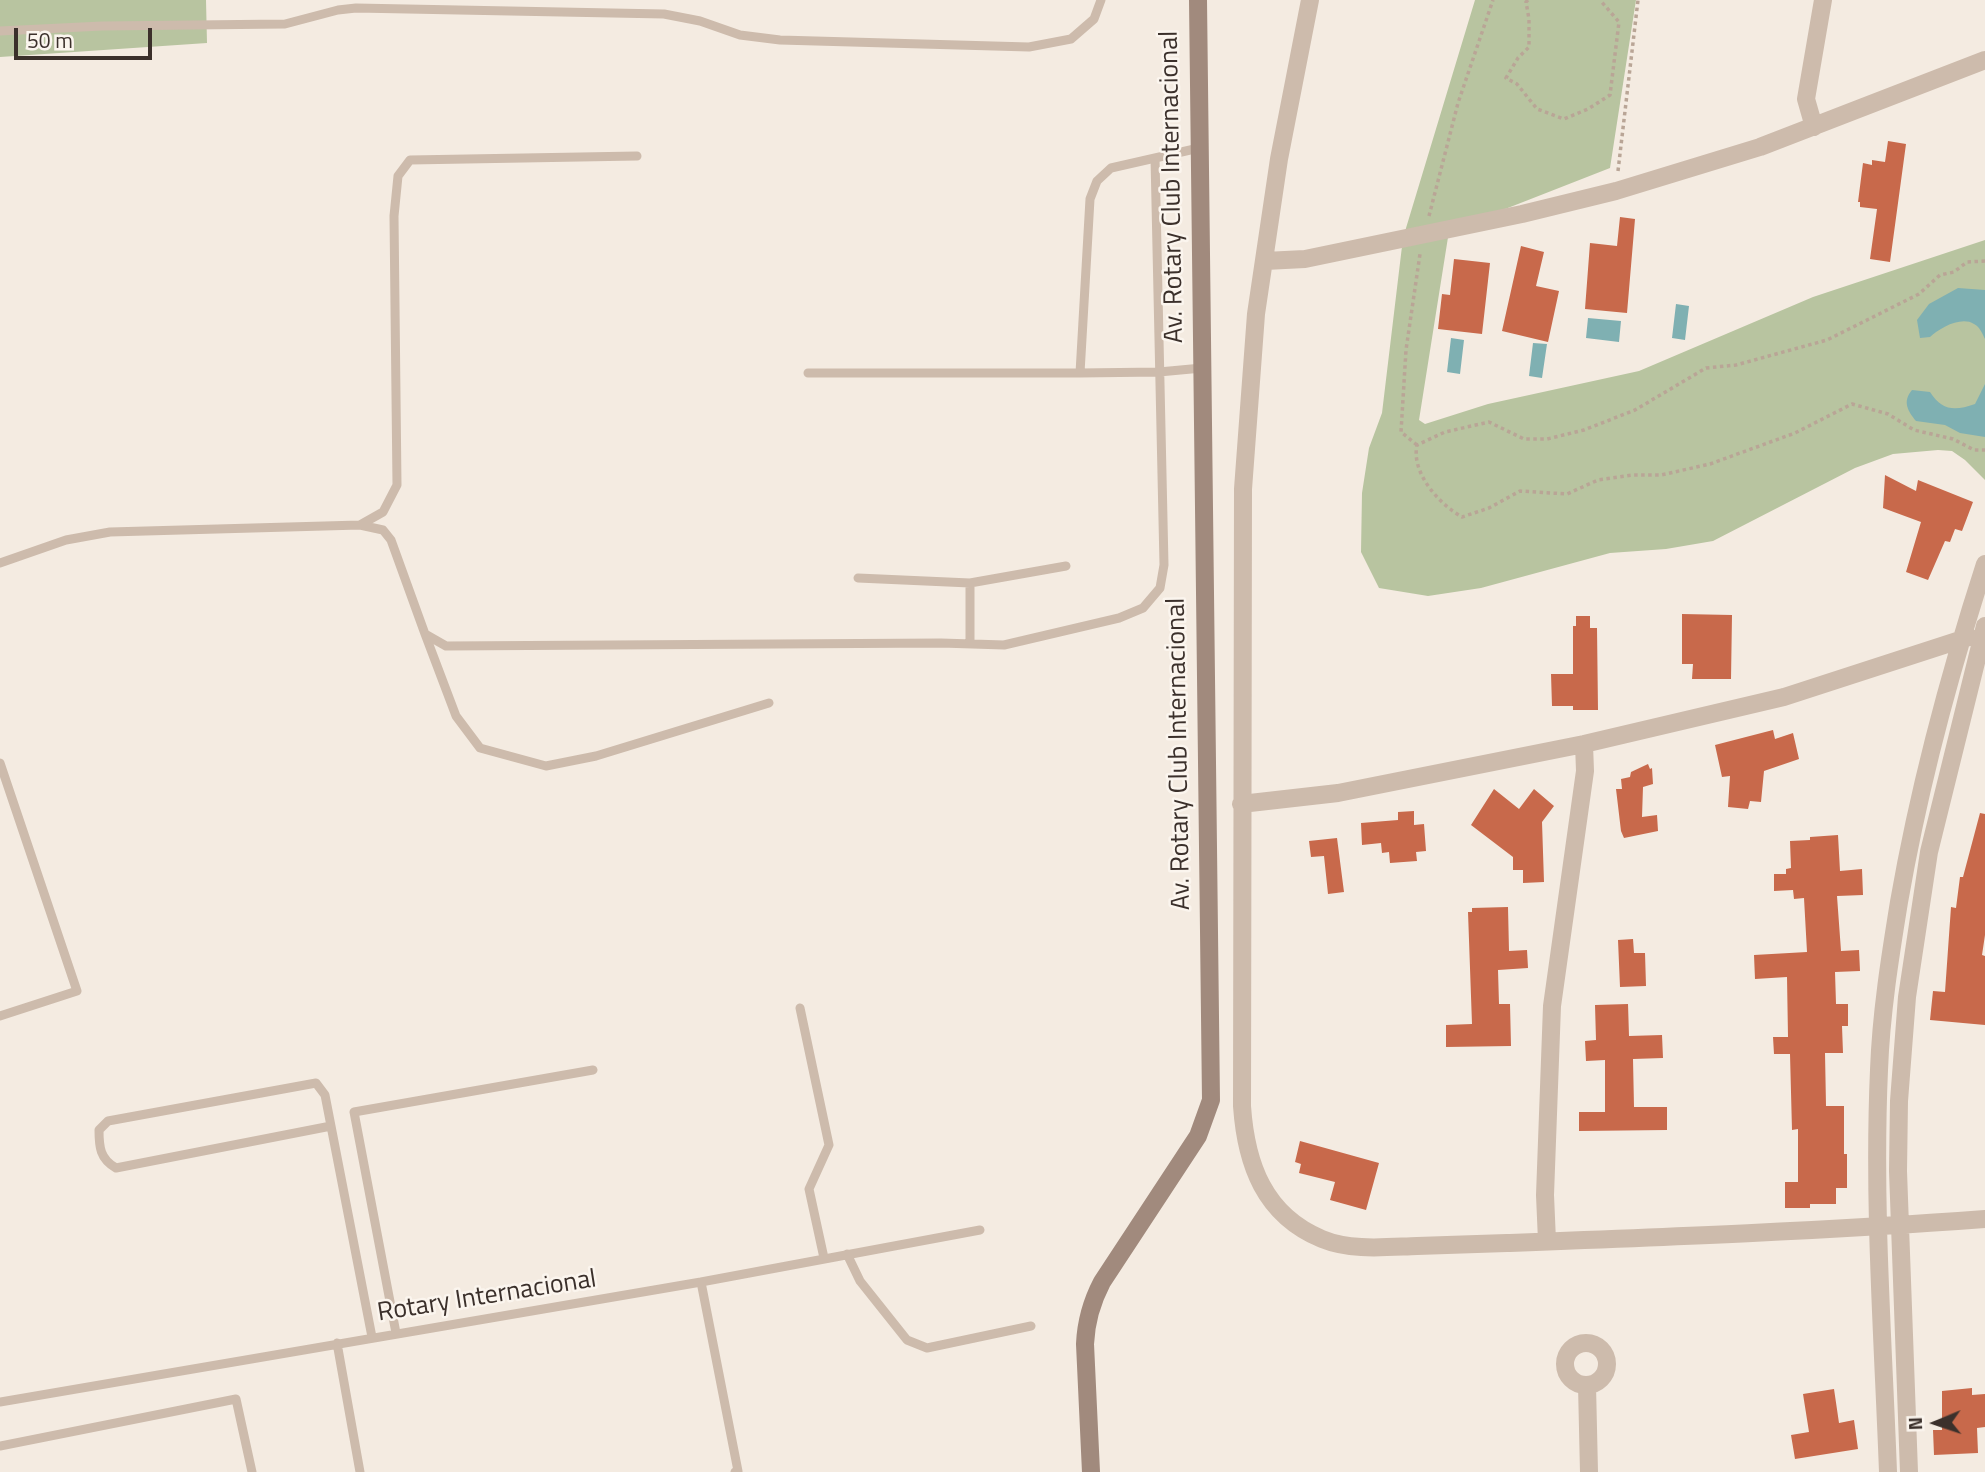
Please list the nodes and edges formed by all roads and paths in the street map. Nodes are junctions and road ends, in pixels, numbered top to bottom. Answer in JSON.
{"nodes":[{"id":1,"x":1101,"y":0,"type":"edge"},
{"id":2,"x":1198,"y":0,"type":"edge"},
{"id":3,"x":1310,"y":0,"type":"edge"},
{"id":4,"x":1493,"y":0,"type":"edge"},
{"id":5,"x":1528,"y":0,"type":"edge"},
{"id":6,"x":1600,"y":0,"type":"edge"},
{"id":7,"x":1638,"y":0,"type":"edge"},
{"id":8,"x":1823,"y":0,"type":"edge"},
{"id":9,"x":338,"y":5,"type":"edge"},
{"id":10,"x":0,"y":31,"type":"edge"},
{"id":11,"x":1985,"y":60,"type":"edge"},
{"id":12,"x":1814,"y":127,"type":"junction"},
{"id":13,"x":1199,"y":148,"type":"junction"},
{"id":14,"x":637,"y":156,"type":"dead end"},
{"id":15,"x":1155,"y":159,"type":"junction"},
{"id":16,"x":1616,"y":191,"type":"junction"},
{"id":17,"x":1424,"y":235,"type":"junction"},
{"id":18,"x":1265,"y":261,"type":"junction"},
{"id":19,"x":1985,"y":261,"type":"edge"},
{"id":20,"x":1202,"y":368,"type":"junction"},
{"id":21,"x":1159,"y":372,"type":"junction"},
{"id":22,"x":808,"y":373,"type":"dead end"},
{"id":23,"x":1080,"y":373,"type":"junction"},
{"id":24,"x":1416,"y":446,"type":"junction"},
{"id":25,"x":1985,"y":450,"type":"edge"},
{"id":26,"x":360,"y":525,"type":"junction"},
{"id":27,"x":0,"y":563,"type":"edge"},
{"id":28,"x":1985,"y":564,"type":"edge"},
{"id":29,"x":1066,"y":566,"type":"dead end"},
{"id":30,"x":858,"y":578,"type":"dead end"},
{"id":31,"x":970,"y":583,"type":"junction"},
{"id":32,"x":1984,"y":630,"type":"edge"},
{"id":33,"x":425,"y":634,"type":"junction"},
{"id":34,"x":1960,"y":640,"type":"junction"},
{"id":35,"x":970,"y":644,"type":"junction"},
{"id":36,"x":769,"y":703,"type":"dead end"},
{"id":37,"x":1584,"y":744,"type":"junction"},
{"id":38,"x":0,"y":763,"type":"edge"},
{"id":39,"x":1241,"y":804,"type":"junction"},
{"id":40,"x":800,"y":1007,"type":"dead end"},
{"id":41,"x":0,"y":1016,"type":"edge"},
{"id":42,"x":593,"y":1070,"type":"dead end"},
{"id":43,"x":331,"y":1126,"type":"junction"},
{"id":44,"x":1985,"y":1219,"type":"edge"},
{"id":45,"x":1900,"y":1226,"type":"junction"},
{"id":46,"x":1878,"y":1227,"type":"junction"},
{"id":47,"x":980,"y":1230,"type":"dead end"},
{"id":48,"x":1547,"y":1241,"type":"junction"},
{"id":49,"x":846,"y":1254,"type":"junction"},
{"id":50,"x":824,"y":1258,"type":"junction"},
{"id":51,"x":701,"y":1282,"type":"junction"},
{"id":52,"x":1031,"y":1325,"type":"dead end"},
{"id":53,"x":396,"y":1333,"type":"junction"},
{"id":54,"x":372,"y":1337,"type":"junction"},
{"id":55,"x":337,"y":1343,"type":"junction"},
{"id":56,"x":1587,"y":1385,"type":"dead end"},
{"id":57,"x":0,"y":1402,"type":"edge"},
{"id":58,"x":0,"y":1446,"type":"edge"},
{"id":59,"x":252,"y":1472,"type":"edge"},
{"id":60,"x":360,"y":1472,"type":"edge"},
{"id":61,"x":735,"y":1472,"type":"edge"},
{"id":62,"x":1091,"y":1472,"type":"edge"},
{"id":63,"x":1589,"y":1472,"type":"edge"},
{"id":64,"x":1888,"y":1472,"type":"edge"},
{"id":65,"x":1909,"y":1472,"type":"edge"}],
"edges":[{"from":1,"to":9,"type":"lane"},
{"from":2,"to":13,"type":"main road","name":"Av. Rotary Club Internacional"},
{"from":3,"to":18,"type":"street"},
{"from":4,"to":17,"type":"path"},
{"from":5,"to":6,"type":"path"},
{"from":7,"to":16,"type":"path"},
{"from":8,"to":12,"type":"street"},
{"from":9,"to":10,"type":"lane"},
{"from":11,"to":12,"type":"street"},
{"from":12,"to":16,"type":"street"},
{"from":13,"to":15,"type":"lane"},
{"from":13,"to":20,"type":"main road","name":"Av. Rotary Club Internacional"},
{"from":14,"to":26,"type":"lane"},
{"from":15,"to":21,"type":"lane"},
{"from":15,"to":23,"type":"lane"},
{"from":16,"to":17,"type":"street"},
{"from":17,"to":18,"type":"street"},
{"from":17,"to":24,"type":"path"},
{"from":18,"to":39,"type":"street"},
{"from":19,"to":24,"type":"path"},
{"from":20,"to":21,"type":"lane"},
{"from":20,"to":62,"type":"main road","name":"Av. Rotary Club Internacional"},
{"from":21,"to":23,"type":"lane"},
{"from":21,"to":35,"type":"lane"},
{"from":22,"to":23,"type":"lane"},
{"from":24,"to":25,"type":"path"},
{"from":26,"to":27,"type":"lane"},
{"from":26,"to":33,"type":"lane"},
{"from":28,"to":34,"type":"street"},
{"from":29,"to":31,"type":"lane"},
{"from":30,"to":31,"type":"lane"},
{"from":31,"to":35,"type":"lane"},
{"from":32,"to":34,"type":"street"},
{"from":32,"to":45,"type":"street"},
{"from":33,"to":35,"type":"lane"},
{"from":33,"to":36,"type":"lane"},
{"from":34,"to":37,"type":"street"},
{"from":34,"to":46,"type":"street"},
{"from":37,"to":39,"type":"street"},
{"from":37,"to":48,"type":"street"},
{"from":38,"to":41,"type":"lane"},
{"from":39,"to":48,"type":"street"},
{"from":40,"to":50,"type":"lane"},
{"from":42,"to":53,"type":"lane"},
{"from":43,"to":43,"type":"lane"},
{"from":43,"to":54,"type":"lane"},
{"from":44,"to":45,"type":"street"},
{"from":45,"to":46,"type":"street"},
{"from":45,"to":65,"type":"street"},
{"from":46,"to":48,"type":"street"},
{"from":46,"to":64,"type":"street"},
{"from":47,"to":49,"type":"lane","name":"Rotary Internacional"},
{"from":49,"to":50,"type":"lane","name":"Rotary Internacional"},
{"from":49,"to":52,"type":"lane"},
{"from":50,"to":51,"type":"lane","name":"Rotary Internacional"},
{"from":51,"to":53,"type":"lane","name":"Rotary Internacional"},
{"from":51,"to":61,"type":"lane"},
{"from":53,"to":54,"type":"lane","name":"Rotary Internacional"},
{"from":54,"to":55,"type":"lane","name":"Rotary Internacional"},
{"from":55,"to":57,"type":"lane","name":"Rotary Internacional"},
{"from":55,"to":60,"type":"lane"},
{"from":56,"to":63,"type":"street"},
{"from":58,"to":59,"type":"lane"}]}
